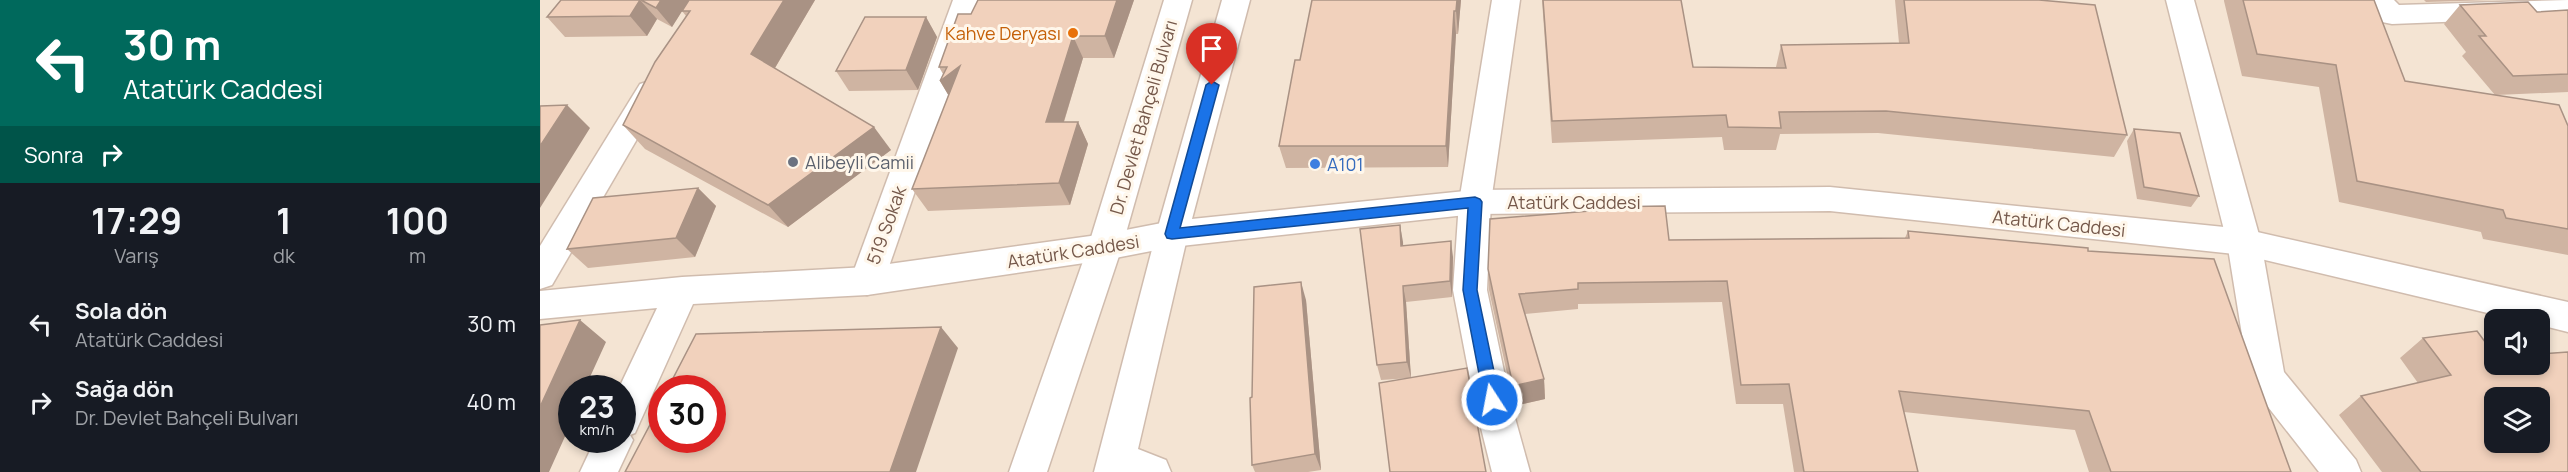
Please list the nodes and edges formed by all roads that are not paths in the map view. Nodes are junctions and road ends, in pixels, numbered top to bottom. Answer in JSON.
{"nodes":[{"id":1,"x":967,"y":0,"type":"edge"},
{"id":2,"x":1178,"y":0,"type":"edge"},
{"id":3,"x":1236,"y":0,"type":"edge"},
{"id":4,"x":1506,"y":0,"type":"edge"},
{"id":5,"x":2180,"y":0,"type":"edge"},
{"id":6,"x":2379,"y":0,"type":"edge"},
{"id":7,"x":2568,"y":8,"type":"edge"},
{"id":8,"x":666,"y":65,"type":"edge"},
{"id":9,"x":1475,"y":202,"type":"junction"},
{"id":10,"x":1172,"y":234,"type":"junction"},
{"id":11,"x":2244,"y":242,"type":"junction"},
{"id":12,"x":1105,"y":247,"type":"junction"},
{"id":13,"x":540,"y":275,"type":"edge"},
{"id":14,"x":867,"y":281,"type":"junction"},
{"id":15,"x":682,"y":291,"type":"junction"},
{"id":16,"x":540,"y":305,"type":"edge"},
{"id":17,"x":2568,"y":317,"type":"edge"},
{"id":18,"x":636,"y":391,"type":"edge"},
{"id":19,"x":608,"y":453,"type":"edge"},
{"id":20,"x":1115,"y":465,"type":"edge"},
{"id":21,"x":599,"y":472,"type":"edge"},
{"id":22,"x":1028,"y":472,"type":"edge"},
{"id":23,"x":1152,"y":472,"type":"edge"},
{"id":24,"x":1511,"y":472,"type":"edge"},
{"id":25,"x":2342,"y":472,"type":"edge"}],
"edges":[{"from":1,"to":14,"type":"street","name":"519 Sokak"},
{"from":2,"to":12,"type":"street","name":"Dr. Devlet Bahçeli Bulvarı"},
{"from":3,"to":10,"type":"street"},
{"from":4,"to":9,"type":"street"},
{"from":5,"to":11,"type":"street"},
{"from":6,"to":7,"type":"street"},
{"from":8,"to":13,"type":"street"},
{"from":9,"to":10,"type":"street","name":"Atatürk Caddesi"},
{"from":9,"to":11,"type":"street","name":"Atatürk Caddesi"},
{"from":9,"to":24,"type":"street"},
{"from":10,"to":12,"type":"street","name":"Atatürk Caddesi"},
{"from":10,"to":20,"type":"street"},
{"from":11,"to":17,"type":"street","name":"Atatürk Caddesi"},
{"from":11,"to":25,"type":"street"},
{"from":12,"to":14,"type":"street","name":"Atatürk Caddesi"},
{"from":12,"to":22,"type":"street","name":"Dr. Devlet Bahçeli Bulvarı"},
{"from":14,"to":15,"type":"street","name":"Atatürk Caddesi"},
{"from":15,"to":16,"type":"street","name":"Atatürk Caddesi"},
{"from":15,"to":18,"type":"street"},
{"from":19,"to":21,"type":"street"},
{"from":20,"to":23,"type":"street"}]}
